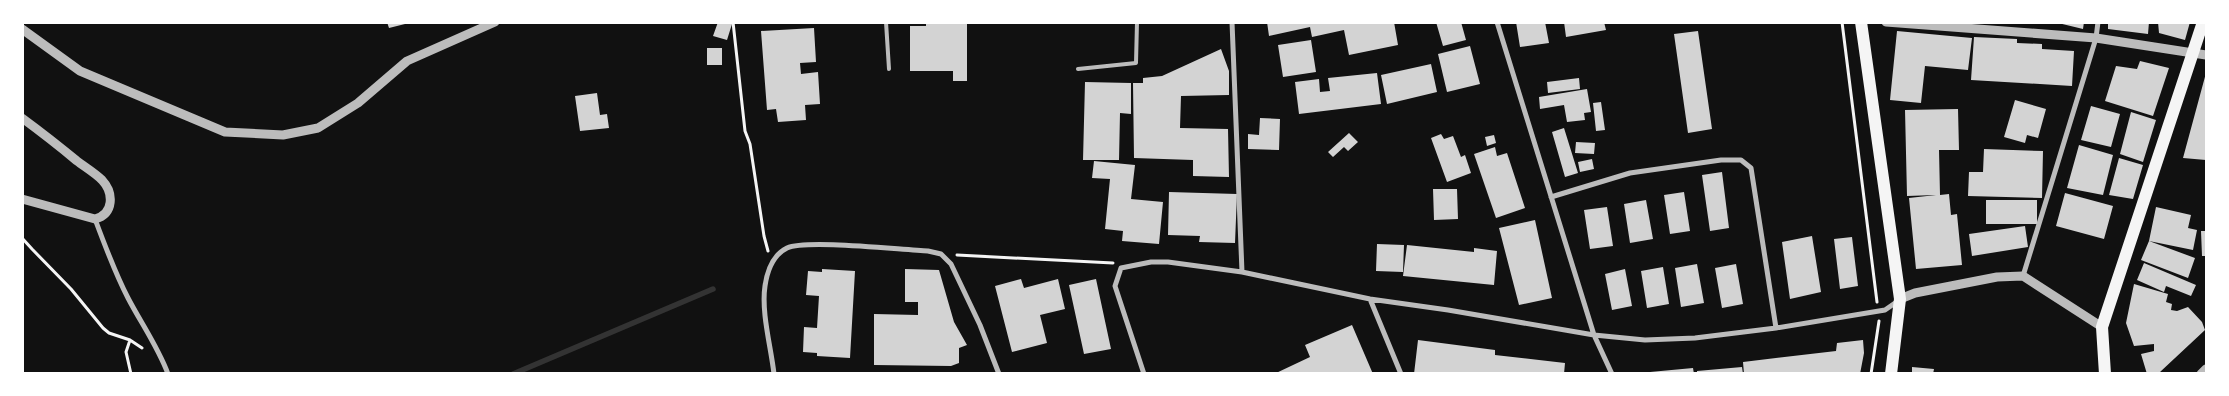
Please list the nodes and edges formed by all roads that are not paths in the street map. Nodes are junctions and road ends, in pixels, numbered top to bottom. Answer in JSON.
{"nodes":[{"id":1,"x":495,"y":22,"type":"edge"},
{"id":2,"x":886,"y":22,"type":"edge"},
{"id":3,"x":1137,"y":22,"type":"edge"},
{"id":4,"x":1232,"y":22,"type":"edge"},
{"id":5,"x":1497,"y":22,"type":"edge"},
{"id":6,"x":1861,"y":22,"type":"edge"},
{"id":7,"x":1886,"y":22,"type":"edge"},
{"id":8,"x":2098,"y":22,"type":"edge"},
{"id":9,"x":2204,"y":22,"type":"edge"},
{"id":10,"x":22,"y":29,"type":"edge"},
{"id":11,"x":2096,"y":38,"type":"junction"},
{"id":12,"x":2193,"y":53,"type":"junction"},
{"id":13,"x":2206,"y":55,"type":"edge"},
{"id":14,"x":1078,"y":68,"type":"dead end"},
{"id":15,"x":890,"y":69,"type":"dead end"},
{"id":16,"x":22,"y":118,"type":"edge"},
{"id":17,"x":1551,"y":197,"type":"junction"},
{"id":18,"x":22,"y":199,"type":"edge"},
{"id":19,"x":95,"y":219,"type":"junction"},
{"id":20,"x":1242,"y":272,"type":"junction"},
{"id":21,"x":2023,"y":276,"type":"junction"},
{"id":22,"x":1370,"y":299,"type":"junction"},
{"id":23,"x":1900,"y":299,"type":"junction"},
{"id":24,"x":2102,"y":327,"type":"junction"},
{"id":25,"x":1776,"y":328,"type":"junction"},
{"id":26,"x":1594,"y":336,"type":"junction"},
{"id":27,"x":2206,"y":369,"type":"edge"},
{"id":28,"x":168,"y":374,"type":"edge"},
{"id":29,"x":774,"y":374,"type":"edge"},
{"id":30,"x":999,"y":374,"type":"edge"},
{"id":31,"x":1144,"y":374,"type":"edge"},
{"id":32,"x":1401,"y":374,"type":"edge"},
{"id":33,"x":1612,"y":374,"type":"edge"},
{"id":34,"x":1891,"y":374,"type":"edge"},
{"id":35,"x":2105,"y":374,"type":"edge"},
{"id":36,"x":2201,"y":374,"type":"edge"}],
"edges":[{"from":1,"to":10,"type":"street"},
{"from":2,"to":15,"type":"lane"},
{"from":3,"to":14,"type":"lane"},
{"from":4,"to":20,"type":"street"},
{"from":5,"to":17,"type":"street"},
{"from":6,"to":23,"type":"main road"},
{"from":7,"to":11,"type":"street"},
{"from":8,"to":11,"type":"street"},
{"from":9,"to":12,"type":"main road"},
{"from":11,"to":12,"type":"street"},
{"from":11,"to":21,"type":"street"},
{"from":12,"to":13,"type":"street"},
{"from":12,"to":24,"type":"main road"},
{"from":16,"to":19,"type":"street"},
{"from":17,"to":25,"type":"street"},
{"from":17,"to":26,"type":"street"},
{"from":18,"to":19,"type":"street"},
{"from":19,"to":28,"type":"street"},
{"from":20,"to":22,"type":"street"},
{"from":20,"to":31,"type":"street"},
{"from":21,"to":23,"type":"street"},
{"from":21,"to":24,"type":"street"},
{"from":22,"to":26,"type":"street"},
{"from":22,"to":32,"type":"street"},
{"from":23,"to":25,"type":"street"},
{"from":23,"to":34,"type":"main road"},
{"from":24,"to":35,"type":"main road"},
{"from":25,"to":26,"type":"street"},
{"from":26,"to":33,"type":"street"},
{"from":27,"to":36,"type":"street"},
{"from":29,"to":30,"type":"street"}]}
